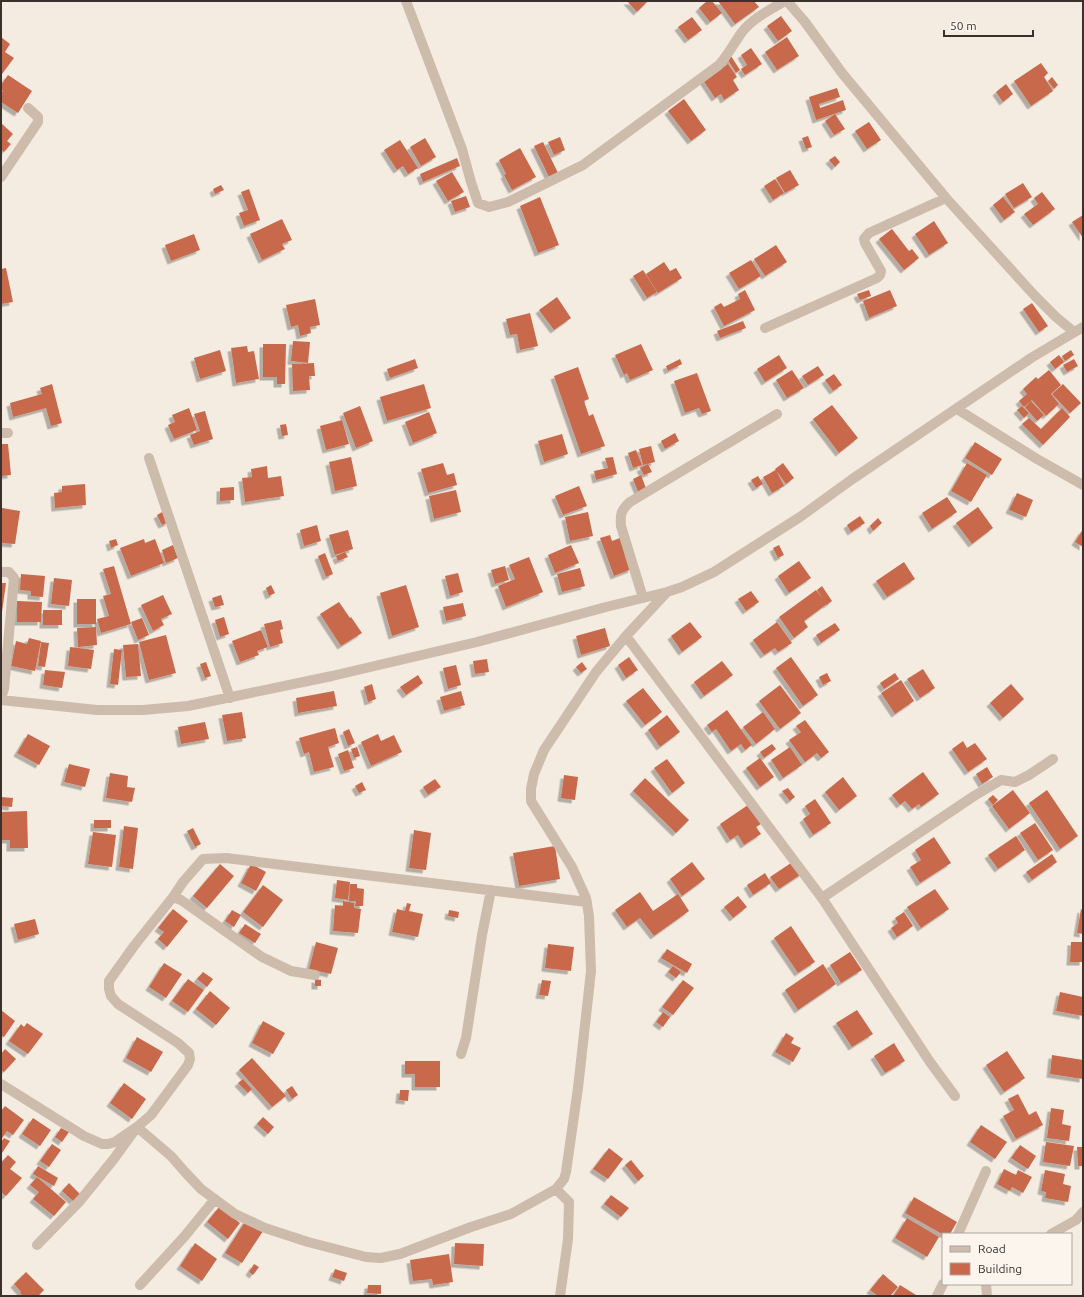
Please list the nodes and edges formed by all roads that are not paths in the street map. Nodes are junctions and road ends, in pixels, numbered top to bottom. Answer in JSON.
{"nodes":[{"id":1,"x":406,"y":1,"type":"edge"},
{"id":2,"x":786,"y":1,"type":"edge"},
{"id":3,"x":28,"y":108,"type":"dead end"},
{"id":4,"x":1,"y":177,"type":"edge"},
{"id":5,"x":946,"y":198,"type":"junction"},
{"id":6,"x":765,"y":328,"type":"dead end"},
{"id":7,"x":1079,"y":330,"type":"edge"},
{"id":8,"x":957,"y":409,"type":"junction"},
{"id":9,"x":777,"y":414,"type":"dead end"},
{"id":10,"x":149,"y":458,"type":"dead end"},
{"id":11,"x":1083,"y":485,"type":"edge"},
{"id":12,"x":1,"y":572,"type":"edge"},
{"id":13,"x":666,"y":592,"type":"junction"},
{"id":14,"x":644,"y":598,"type":"junction"},
{"id":15,"x":626,"y":636,"type":"junction"},
{"id":16,"x":230,"y":698,"type":"junction"},
{"id":17,"x":1,"y":699,"type":"edge"},
{"id":18,"x":1053,"y":759,"type":"dead end"},
{"id":19,"x":491,"y":890,"type":"junction"},
{"id":20,"x":173,"y":897,"type":"junction"},
{"id":21,"x":822,"y":898,"type":"junction"},
{"id":22,"x":587,"y":902,"type":"junction"},
{"id":23,"x":315,"y":975,"type":"dead end"},
{"id":24,"x":461,"y":1054,"type":"dead end"},
{"id":25,"x":1,"y":1084,"type":"edge"},
{"id":26,"x":955,"y":1096,"type":"dead end"},
{"id":27,"x":137,"y":1127,"type":"junction"},
{"id":28,"x":986,"y":1171,"type":"dead end"},
{"id":29,"x":556,"y":1189,"type":"junction"},
{"id":30,"x":215,"y":1199,"type":"junction"},
{"id":31,"x":1083,"y":1212,"type":"edge"},
{"id":32,"x":958,"y":1233,"type":"edge"},
{"id":33,"x":1053,"y":1233,"type":"edge"},
{"id":34,"x":37,"y":1245,"type":"dead end"},
{"id":35,"x":140,"y":1285,"type":"dead end"},
{"id":36,"x":943,"y":1285,"type":"edge"},
{"id":37,"x":986,"y":1285,"type":"edge"},
{"id":38,"x":560,"y":1296,"type":"edge"},
{"id":39,"x":937,"y":1296,"type":"edge"},
{"id":40,"x":987,"y":1296,"type":"edge"}],
"edges":[{"from":1,"to":2,"type":"street"},
{"from":2,"to":5,"type":"street"},
{"from":3,"to":4,"type":"street"},
{"from":5,"to":6,"type":"street"},
{"from":5,"to":7,"type":"street"},
{"from":7,"to":8,"type":"street"},
{"from":8,"to":11,"type":"street"},
{"from":8,"to":13,"type":"street"},
{"from":9,"to":14,"type":"street"},
{"from":10,"to":16,"type":"street"},
{"from":12,"to":17,"type":"street"},
{"from":13,"to":14,"type":"street"},
{"from":13,"to":15,"type":"street"},
{"from":14,"to":16,"type":"street"},
{"from":15,"to":21,"type":"street"},
{"from":15,"to":22,"type":"street"},
{"from":16,"to":17,"type":"street"},
{"from":18,"to":21,"type":"street"},
{"from":19,"to":20,"type":"street"},
{"from":19,"to":22,"type":"street"},
{"from":19,"to":24,"type":"street"},
{"from":20,"to":23,"type":"street"},
{"from":20,"to":27,"type":"street"},
{"from":21,"to":26,"type":"street"},
{"from":22,"to":29,"type":"street"},
{"from":25,"to":27,"type":"street"},
{"from":27,"to":30,"type":"street"},
{"from":27,"to":34,"type":"street"},
{"from":28,"to":32,"type":"street"},
{"from":29,"to":30,"type":"street"},
{"from":29,"to":38,"type":"street"},
{"from":30,"to":35,"type":"street"},
{"from":31,"to":33,"type":"street"},
{"from":36,"to":39,"type":"street"},
{"from":37,"to":40,"type":"street"}]}
